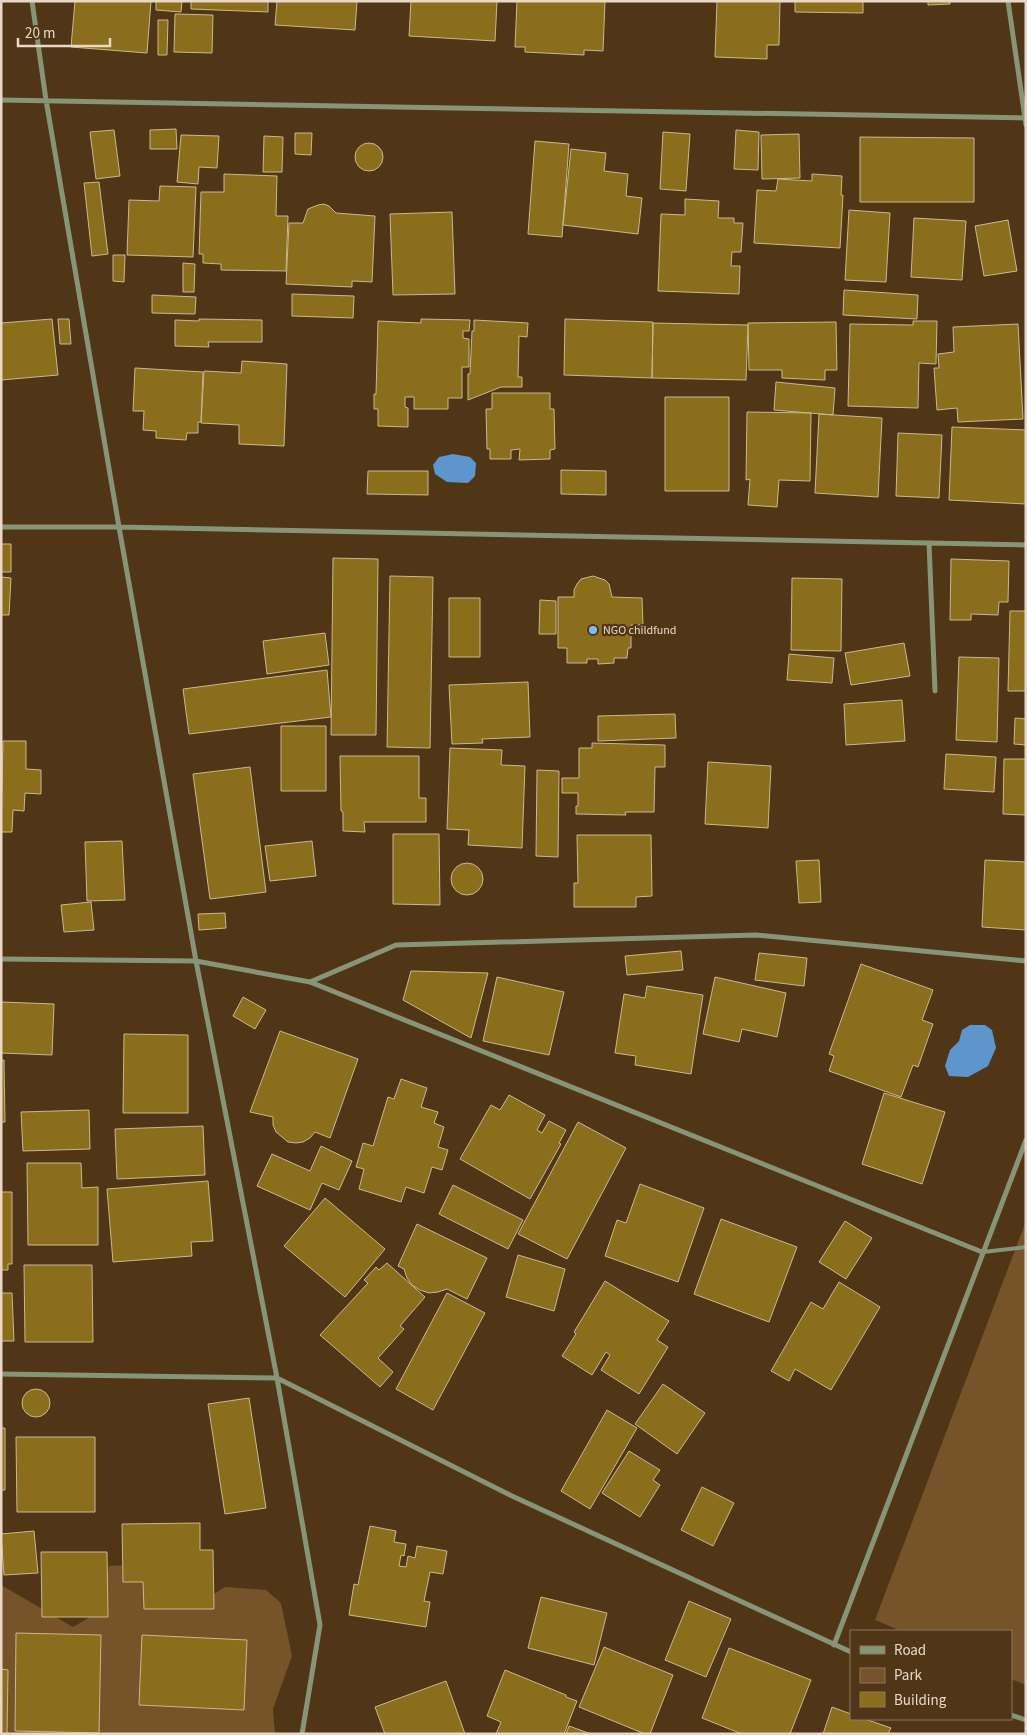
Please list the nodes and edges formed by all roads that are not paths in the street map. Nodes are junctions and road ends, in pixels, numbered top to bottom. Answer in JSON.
{"nodes":[{"id":1,"x":32,"y":1,"type":"edge"},
{"id":2,"x":1008,"y":1,"type":"edge"},
{"id":3,"x":1,"y":100,"type":"edge"},
{"id":4,"x":46,"y":100,"type":"junction"},
{"id":5,"x":1025,"y":118,"type":"edge"},
{"id":6,"x":1026,"y":125,"type":"edge"},
{"id":7,"x":1,"y":527,"type":"edge"},
{"id":8,"x":119,"y":527,"type":"junction"},
{"id":9,"x":929,"y":543,"type":"junction"},
{"id":10,"x":1026,"y":544,"type":"edge"},
{"id":11,"x":935,"y":691,"type":"dead end"},
{"id":12,"x":1,"y":959,"type":"edge"},
{"id":13,"x":196,"y":961,"type":"junction"},
{"id":14,"x":1026,"y":962,"type":"edge"},
{"id":15,"x":310,"y":982,"type":"junction"},
{"id":16,"x":1026,"y":1140,"type":"edge"},
{"id":17,"x":1026,"y":1247,"type":"edge"},
{"id":18,"x":982,"y":1252,"type":"junction"},
{"id":19,"x":1,"y":1374,"type":"edge"},
{"id":20,"x":277,"y":1378,"type":"junction"},
{"id":21,"x":834,"y":1646,"type":"junction"},
{"id":22,"x":850,"y":1652,"type":"edge"},
{"id":23,"x":1012,"y":1715,"type":"edge"},
{"id":24,"x":1026,"y":1720,"type":"edge"},
{"id":25,"x":302,"y":1734,"type":"edge"}],
"edges":[{"from":1,"to":4,"type":"street"},
{"from":2,"to":5,"type":"street"},
{"from":3,"to":4,"type":"street"},
{"from":4,"to":5,"type":"street"},
{"from":4,"to":8,"type":"street"},
{"from":5,"to":6,"type":"street"},
{"from":7,"to":8,"type":"street"},
{"from":8,"to":9,"type":"street"},
{"from":8,"to":13,"type":"street"},
{"from":9,"to":10,"type":"street"},
{"from":9,"to":11,"type":"street"},
{"from":12,"to":13,"type":"street"},
{"from":13,"to":15,"type":"street"},
{"from":13,"to":20,"type":"street"},
{"from":14,"to":15,"type":"street"},
{"from":15,"to":18,"type":"street"},
{"from":16,"to":18,"type":"street"},
{"from":17,"to":18,"type":"lane"},
{"from":18,"to":21,"type":"street"},
{"from":19,"to":20,"type":"street"},
{"from":20,"to":21,"type":"street"},
{"from":20,"to":25,"type":"street"},
{"from":21,"to":22,"type":"street"},
{"from":23,"to":24,"type":"street"}]}
